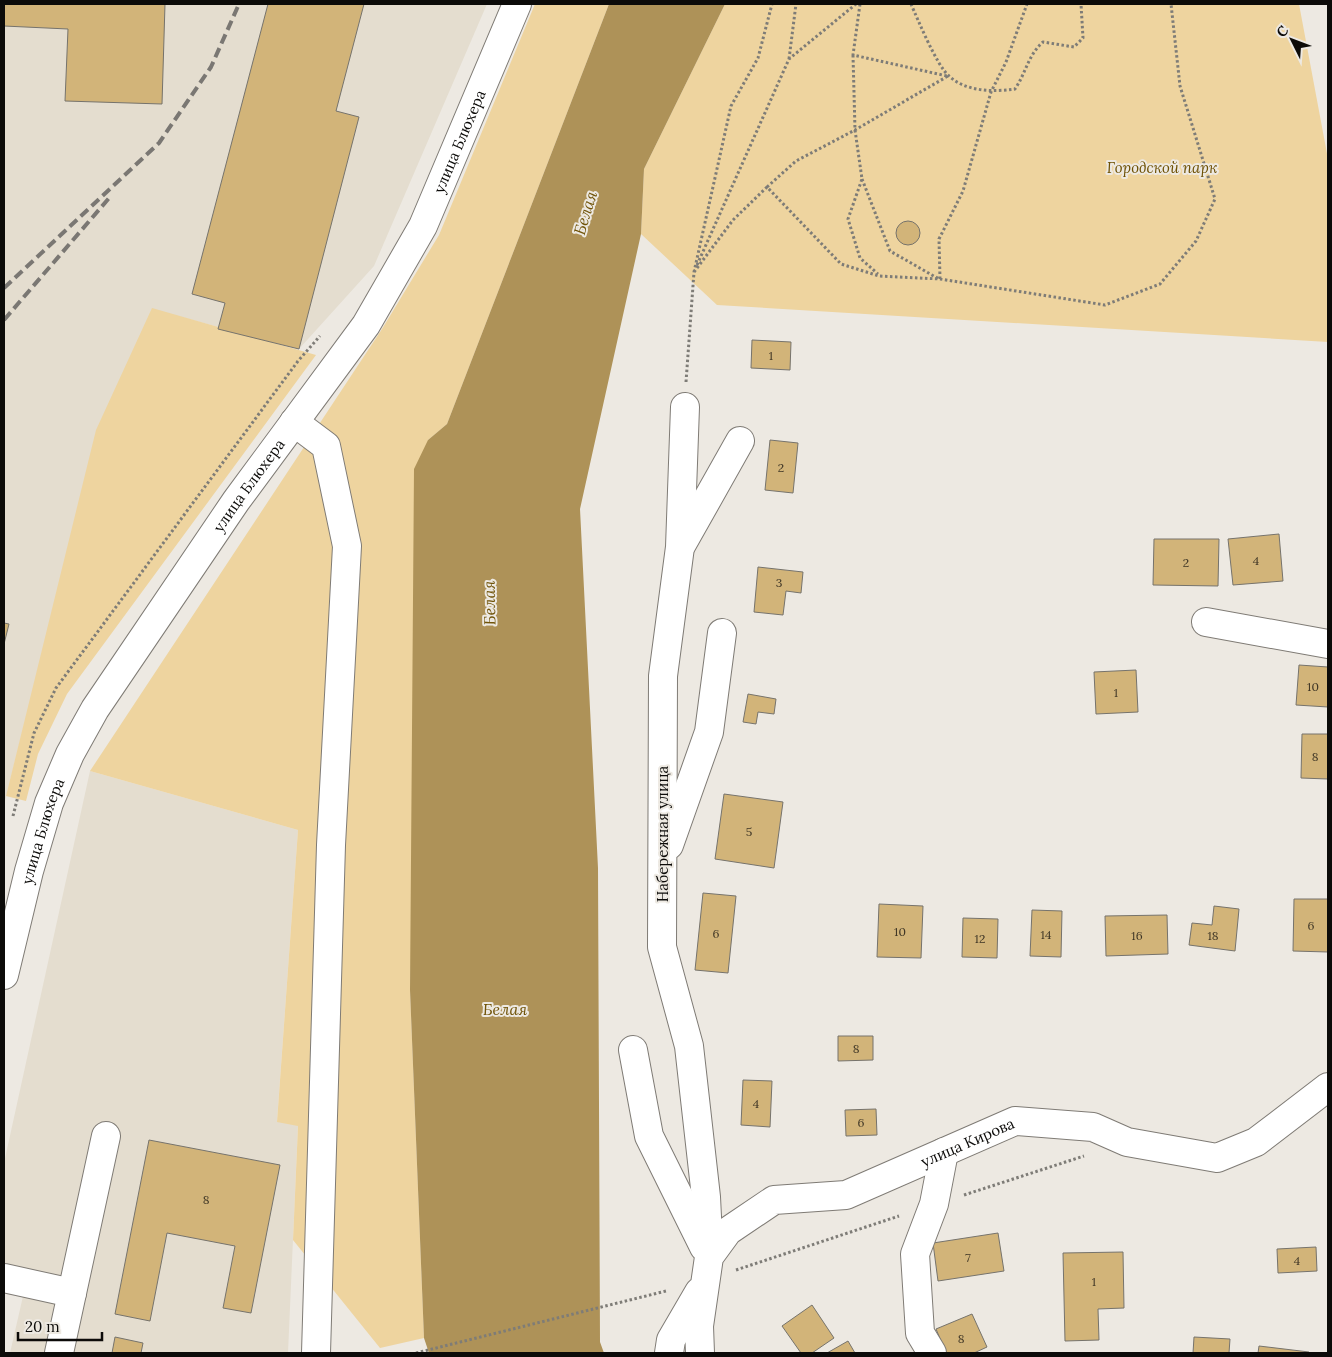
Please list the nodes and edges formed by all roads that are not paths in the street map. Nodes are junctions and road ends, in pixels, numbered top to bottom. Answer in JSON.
{"nodes":[{"id":1,"x":517,"y":4,"type":"edge"},
{"id":2,"x":685,"y":407,"type":"road end"},
{"id":3,"x":294,"y":422,"type":"junction"},
{"id":4,"x":740,"y":441,"type":"dead end"},
{"id":5,"x":680,"y":547,"type":"junction"},
{"id":6,"x":1206,"y":622,"type":"dead end"},
{"id":7,"x":722,"y":633,"type":"dead end"},
{"id":8,"x":1328,"y":644,"type":"edge"},
{"id":9,"x":662,"y":865,"type":"junction"},
{"id":10,"x":4,"y":975,"type":"edge"},
{"id":11,"x":633,"y":1050,"type":"dead end"},
{"id":12,"x":1328,"y":1087,"type":"edge"},
{"id":13,"x":106,"y":1136,"type":"dead end"},
{"id":14,"x":944,"y":1152,"type":"junction"},
{"id":15,"x":707,"y":1268,"type":"junction"},
{"id":16,"x":4,"y":1278,"type":"edge"},
{"id":17,"x":72,"y":1292,"type":"junction"},
{"id":18,"x":59,"y":1353,"type":"edge"},
{"id":19,"x":316,"y":1353,"type":"edge"},
{"id":20,"x":669,"y":1353,"type":"edge"},
{"id":21,"x":700,"y":1353,"type":"edge"},
{"id":22,"x":932,"y":1353,"type":"edge"}],
"edges":[{"from":1,"to":3,"type":"street","name":"улица Блюхера"},
{"from":2,"to":5,"type":"street","name":"Набережная улица"},
{"from":3,"to":10,"type":"street","name":"улица Блюхера"},
{"from":3,"to":19,"type":"street"},
{"from":4,"to":5,"type":"street"},
{"from":5,"to":9,"type":"street","name":"Набережная улица"},
{"from":6,"to":8,"type":"street"},
{"from":7,"to":9,"type":"street"},
{"from":9,"to":15,"type":"street","name":"Набережная улица"},
{"from":11,"to":15,"type":"street"},
{"from":12,"to":14,"type":"street","name":"улица Кирова"},
{"from":13,"to":17,"type":"street"},
{"from":14,"to":15,"type":"street","name":"улица Кирова"},
{"from":14,"to":22,"type":"street"},
{"from":15,"to":20,"type":"street"},
{"from":15,"to":21,"type":"street","name":"улица Кирова"},
{"from":16,"to":17,"type":"street"},
{"from":17,"to":18,"type":"street"}]}
